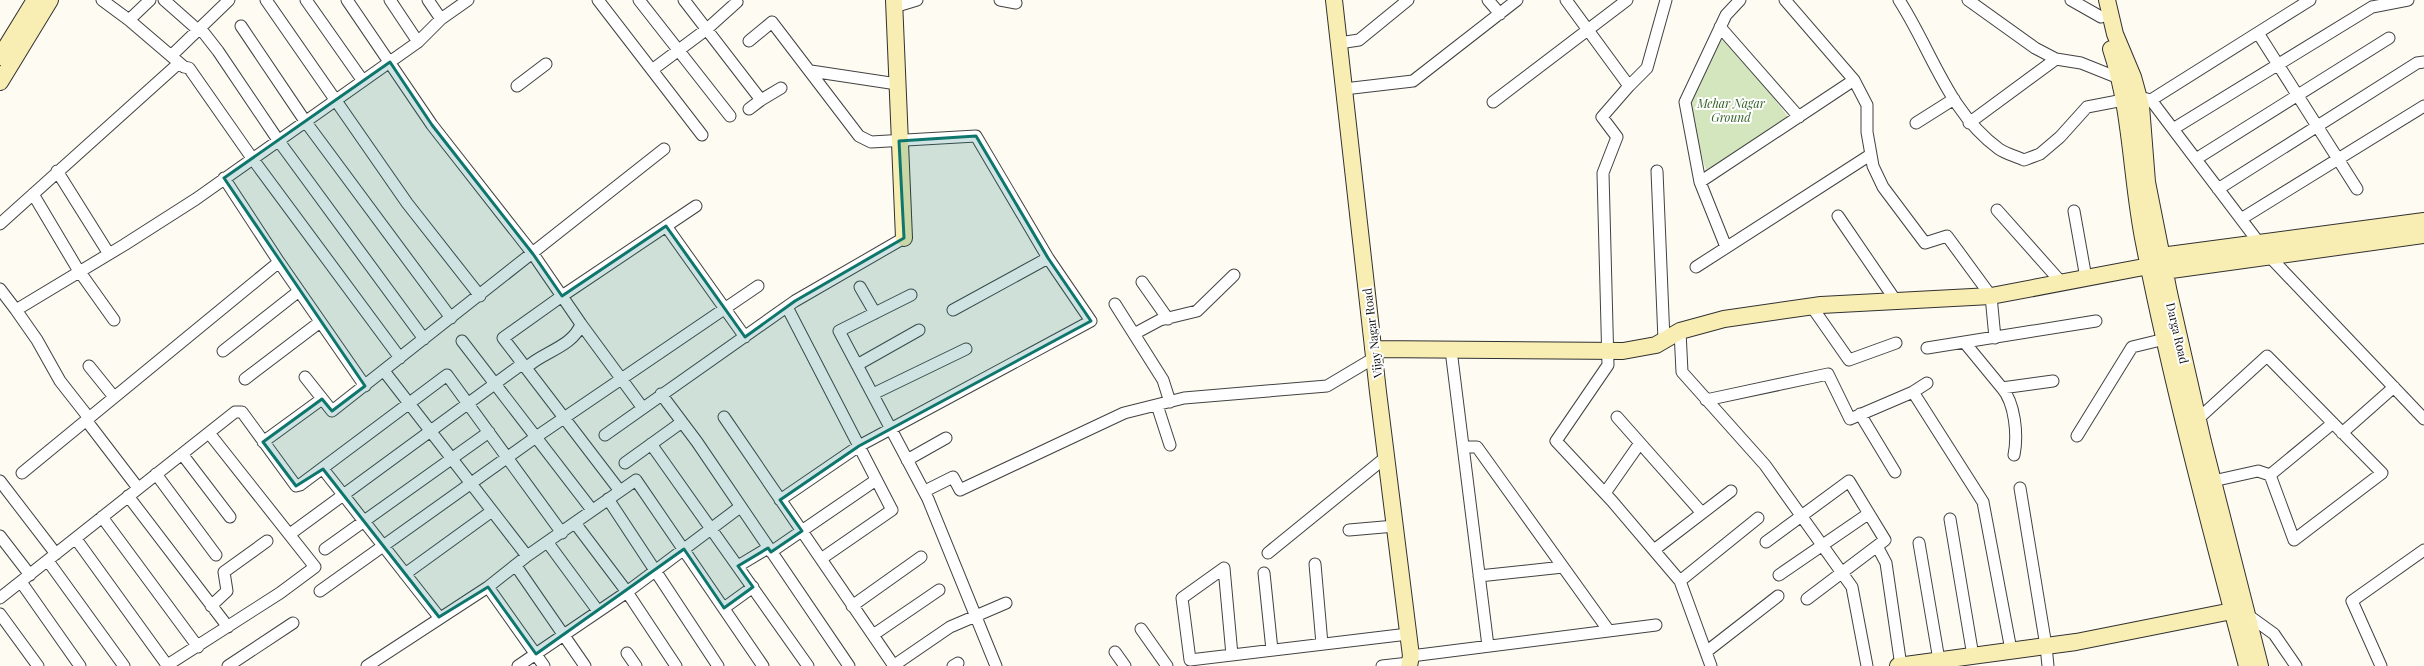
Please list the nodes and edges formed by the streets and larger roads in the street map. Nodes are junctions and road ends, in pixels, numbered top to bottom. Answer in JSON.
{"nodes":[{"id":1,"x":36,"y":0,"type":"edge"},
{"id":2,"x":50,"y":0,"type":"edge"},
{"id":3,"x":102,"y":0,"type":"edge"},
{"id":4,"x":150,"y":0,"type":"edge"},
{"id":5,"x":164,"y":0,"type":"edge"},
{"id":6,"x":266,"y":0,"type":"edge"},
{"id":7,"x":306,"y":0,"type":"edge"},
{"id":8,"x":347,"y":0,"type":"edge"},
{"id":9,"x":390,"y":0,"type":"edge"},
{"id":10,"x":428,"y":0,"type":"edge"},
{"id":11,"x":468,"y":0,"type":"edge"},
{"id":12,"x":598,"y":0,"type":"edge"},
{"id":13,"x":639,"y":0,"type":"edge"},
{"id":14,"x":684,"y":0,"type":"edge"},
{"id":15,"x":917,"y":0,"type":"edge"},
{"id":16,"x":1000,"y":0,"type":"edge"},
{"id":17,"x":1334,"y":0,"type":"edge"},
{"id":18,"x":1408,"y":0,"type":"edge"},
{"id":19,"x":1488,"y":0,"type":"edge"},
{"id":20,"x":1517,"y":0,"type":"edge"},
{"id":21,"x":1566,"y":0,"type":"edge"},
{"id":22,"x":1627,"y":0,"type":"edge"},
{"id":23,"x":1666,"y":0,"type":"edge"},
{"id":24,"x":1784,"y":0,"type":"edge"},
{"id":25,"x":1899,"y":0,"type":"edge"},
{"id":26,"x":1968,"y":0,"type":"edge"},
{"id":27,"x":2071,"y":0,"type":"edge"},
{"id":28,"x":2096,"y":0,"type":"edge"},
{"id":29,"x":2106,"y":0,"type":"edge"},
{"id":30,"x":2310,"y":0,"type":"edge"},
{"id":31,"x":2408,"y":0,"type":"edge"},
{"id":32,"x":737,"y":1,"type":"edge"},
{"id":33,"x":1738,"y":1,"type":"edge"},
{"id":34,"x":225,"y":2,"type":"edge"},
{"id":35,"x":894,"y":3,"type":"edge"},
{"id":36,"x":1016,"y":3,"type":"dead end"},
{"id":37,"x":1500,"y":14,"type":"junction"},
{"id":38,"x":2101,"y":16,"type":"junction"},
{"id":39,"x":441,"y":19,"type":"junction"},
{"id":40,"x":129,"y":20,"type":"junction"},
{"id":41,"x":242,"y":26,"type":"dead end"},
{"id":42,"x":1720,"y":27,"type":"junction"},
{"id":43,"x":707,"y":28,"type":"junction"},
{"id":44,"x":199,"y":29,"type":"junction"},
{"id":45,"x":1588,"y":29,"type":"junction"},
{"id":46,"x":2258,"y":33,"type":"junction"},
{"id":47,"x":2389,"y":38,"type":"dead end"},
{"id":48,"x":749,"y":41,"type":"dead end"},
{"id":49,"x":418,"y":42,"type":"junction"},
{"id":50,"x":1339,"y":43,"type":"junction"},
{"id":51,"x":678,"y":50,"type":"junction"},
{"id":52,"x":0,"y":57,"type":"edge"},
{"id":53,"x":175,"y":59,"type":"junction"},
{"id":54,"x":2056,"y":59,"type":"junction"},
{"id":55,"x":390,"y":62,"type":"junction"},
{"id":56,"x":2424,"y":62,"type":"edge"},
{"id":57,"x":546,"y":64,"type":"dead end"},
{"id":58,"x":2278,"y":64,"type":"junction"},
{"id":59,"x":652,"y":70,"type":"junction"},
{"id":60,"x":811,"y":71,"type":"junction"},
{"id":61,"x":2121,"y":79,"type":"junction"},
{"id":62,"x":1854,"y":80,"type":"junction"},
{"id":63,"x":363,"y":81,"type":"junction"},
{"id":64,"x":0,"y":82,"type":"edge"},
{"id":65,"x":897,"y":84,"type":"junction"},
{"id":66,"x":517,"y":86,"type":"dead end"},
{"id":67,"x":1629,"y":86,"type":"junction"},
{"id":68,"x":781,"y":88,"type":"dead end"},
{"id":69,"x":1344,"y":89,"type":"junction"},
{"id":70,"x":2297,"y":96,"type":"junction"},
{"id":71,"x":2138,"y":98,"type":"junction"},
{"id":72,"x":1954,"y":99,"type":"junction"},
{"id":73,"x":761,"y":100,"type":"junction"},
{"id":74,"x":334,"y":101,"type":"junction"},
{"id":75,"x":1493,"y":102,"type":"dead end"},
{"id":76,"x":2424,"y":106,"type":"edge"},
{"id":77,"x":749,"y":109,"type":"dead end"},
{"id":78,"x":730,"y":116,"type":"dead end"},
{"id":79,"x":1799,"y":117,"type":"junction"},
{"id":80,"x":306,"y":121,"type":"junction"},
{"id":81,"x":1916,"y":123,"type":"dead end"},
{"id":82,"x":1969,"y":123,"type":"junction"},
{"id":83,"x":2317,"y":127,"type":"junction"},
{"id":84,"x":2173,"y":129,"type":"junction"},
{"id":85,"x":702,"y":135,"type":"dead end"},
{"id":86,"x":278,"y":140,"type":"junction"},
{"id":87,"x":898,"y":141,"type":"junction"},
{"id":88,"x":664,"y":150,"type":"dead end"},
{"id":89,"x":1870,"y":155,"type":"junction"},
{"id":90,"x":252,"y":158,"type":"junction"},
{"id":91,"x":2196,"y":159,"type":"junction"},
{"id":92,"x":2337,"y":160,"type":"junction"},
{"id":93,"x":57,"y":170,"type":"junction"},
{"id":94,"x":1657,"y":171,"type":"dead end"},
{"id":95,"x":224,"y":178,"type":"junction"},
{"id":96,"x":1700,"y":182,"type":"junction"},
{"id":97,"x":2218,"y":189,"type":"junction"},
{"id":98,"x":2357,"y":189,"type":"dead end"},
{"id":99,"x":33,"y":194,"type":"junction"},
{"id":100,"x":696,"y":206,"type":"dead end"},
{"id":101,"x":1997,"y":210,"type":"dead end"},
{"id":102,"x":2074,"y":211,"type":"dead end"},
{"id":103,"x":1838,"y":216,"type":"dead end"},
{"id":104,"x":2241,"y":219,"type":"junction"},
{"id":105,"x":0,"y":224,"type":"edge"},
{"id":106,"x":666,"y":226,"type":"junction"},
{"id":107,"x":2423,"y":234,"type":"edge"},
{"id":108,"x":904,"y":238,"type":"joint"},
{"id":109,"x":2258,"y":242,"type":"junction"},
{"id":110,"x":1726,"y":247,"type":"junction"},
{"id":111,"x":110,"y":254,"type":"junction"},
{"id":112,"x":533,"y":254,"type":"junction"},
{"id":113,"x":2269,"y":256,"type":"junction"},
{"id":114,"x":1048,"y":258,"type":"junction"},
{"id":115,"x":279,"y":262,"type":"junction"},
{"id":116,"x":2158,"y":264,"type":"junction"},
{"id":117,"x":1696,"y":267,"type":"dead end"},
{"id":118,"x":80,"y":271,"type":"junction"},
{"id":119,"x":1234,"y":275,"type":"dead end"},
{"id":120,"x":2086,"y":278,"type":"junction"},
{"id":121,"x":1142,"y":282,"type":"dead end"},
{"id":122,"x":2061,"y":282,"type":"junction"},
{"id":123,"x":758,"y":286,"type":"dead end"},
{"id":124,"x":860,"y":287,"type":"dead end"},
{"id":125,"x":0,"y":289,"type":"edge"},
{"id":126,"x":299,"y":291,"type":"junction"},
{"id":127,"x":911,"y":295,"type":"dead end"},
{"id":128,"x":480,"y":296,"type":"junction"},
{"id":129,"x":562,"y":296,"type":"junction"},
{"id":130,"x":1991,"y":296,"type":"junction"},
{"id":131,"x":1896,"y":301,"type":"junction"},
{"id":132,"x":1115,"y":304,"type":"dead end"},
{"id":133,"x":1812,"y":306,"type":"junction"},
{"id":134,"x":787,"y":307,"type":"junction"},
{"id":135,"x":725,"y":309,"type":"junction"},
{"id":136,"x":16,"y":310,"type":"junction"},
{"id":137,"x":953,"y":310,"type":"dead end"},
{"id":138,"x":875,"y":313,"type":"junction"},
{"id":139,"x":451,"y":318,"type":"junction"},
{"id":140,"x":1168,"y":318,"type":"junction"},
{"id":141,"x":114,"y":320,"type":"dead end"},
{"id":142,"x":2096,"y":321,"type":"dead end"},
{"id":143,"x":320,"y":322,"type":"junction"},
{"id":144,"x":581,"y":324,"type":"junction"},
{"id":145,"x":918,"y":330,"type":"dead end"},
{"id":146,"x":1680,"y":331,"type":"junction"},
{"id":147,"x":1134,"y":334,"type":"junction"},
{"id":148,"x":745,"y":337,"type":"junction"},
{"id":149,"x":1995,"y":338,"type":"junction"},
{"id":150,"x":424,"y":339,"type":"junction"},
{"id":151,"x":2165,"y":339,"type":"junction"},
{"id":152,"x":1664,"y":340,"type":"junction"},
{"id":153,"x":462,"y":341,"type":"dead end"},
{"id":154,"x":1896,"y":343,"type":"dead end"},
{"id":155,"x":1965,"y":343,"type":"junction"},
{"id":156,"x":1927,"y":348,"type":"dead end"},
{"id":157,"x":966,"y":349,"type":"dead end"},
{"id":158,"x":1451,"y":350,"type":"junction"},
{"id":159,"x":223,"y":351,"type":"dead end"},
{"id":160,"x":1608,"y":351,"type":"junction"},
{"id":161,"x":1374,"y":354,"type":"junction"},
{"id":162,"x":400,"y":358,"type":"junction"},
{"id":163,"x":857,"y":365,"type":"junction"},
{"id":164,"x":90,"y":366,"type":"dead end"},
{"id":165,"x":524,"y":366,"type":"junction"},
{"id":166,"x":384,"y":371,"type":"junction"},
{"id":167,"x":305,"y":377,"type":"dead end"},
{"id":168,"x":245,"y":379,"type":"dead end"},
{"id":169,"x":622,"y":380,"type":"junction"},
{"id":170,"x":2053,"y":381,"type":"dead end"},
{"id":171,"x":1927,"y":382,"type":"dead end"},
{"id":172,"x":495,"y":384,"type":"junction"},
{"id":173,"x":365,"y":386,"type":"junction"},
{"id":174,"x":2002,"y":388,"type":"junction"},
{"id":175,"x":2394,"y":388,"type":"junction"},
{"id":176,"x":1913,"y":392,"type":"junction"},
{"id":177,"x":661,"y":394,"type":"junction"},
{"id":178,"x":873,"y":394,"type":"junction"},
{"id":179,"x":114,"y":397,"type":"junction"},
{"id":180,"x":322,"y":399,"type":"junction"},
{"id":181,"x":1706,"y":400,"type":"junction"},
{"id":182,"x":1170,"y":402,"type":"junction"},
{"id":183,"x":468,"y":403,"type":"junction"},
{"id":184,"x":409,"y":404,"type":"junction"},
{"id":185,"x":1157,"y":405,"type":"junction"},
{"id":186,"x":642,"y":408,"type":"junction"},
{"id":187,"x":1860,"y":414,"type":"junction"},
{"id":188,"x":724,"y":417,"type":"dead end"},
{"id":189,"x":1617,"y":417,"type":"dead end"},
{"id":190,"x":88,"y":419,"type":"junction"},
{"id":191,"x":566,"y":419,"type":"junction"},
{"id":192,"x":2424,"y":419,"type":"edge"},
{"id":193,"x":682,"y":422,"type":"junction"},
{"id":194,"x":2191,"y":422,"type":"junction"},
{"id":195,"x":2333,"y":423,"type":"junction"},
{"id":196,"x":891,"y":428,"type":"junction"},
{"id":197,"x":430,"y":431,"type":"junction"},
{"id":198,"x":489,"y":432,"type":"junction"},
{"id":199,"x":2342,"y":432,"type":"junction"},
{"id":200,"x":209,"y":433,"type":"junction"},
{"id":201,"x":605,"y":434,"type":"dead end"},
{"id":202,"x":2077,"y":436,"type":"dead end"},
{"id":203,"x":536,"y":437,"type":"junction"},
{"id":204,"x":946,"y":438,"type":"dead end"},
{"id":205,"x":263,"y":442,"type":"junction"},
{"id":206,"x":1640,"y":443,"type":"junction"},
{"id":207,"x":651,"y":444,"type":"junction"},
{"id":208,"x":1170,"y":445,"type":"dead end"},
{"id":209,"x":859,"y":446,"type":"junction"},
{"id":210,"x":1464,"y":448,"type":"junction"},
{"id":211,"x":182,"y":454,"type":"junction"},
{"id":212,"x":2014,"y":455,"type":"dead end"},
{"id":213,"x":1386,"y":457,"type":"junction"},
{"id":214,"x":451,"y":458,"type":"junction"},
{"id":215,"x":508,"y":458,"type":"junction"},
{"id":216,"x":907,"y":460,"type":"junction"},
{"id":217,"x":625,"y":463,"type":"dead end"},
{"id":218,"x":324,"y":470,"type":"junction"},
{"id":219,"x":1895,"y":472,"type":"dead end"},
{"id":220,"x":22,"y":473,"type":"dead end"},
{"id":221,"x":156,"y":474,"type":"junction"},
{"id":222,"x":2270,"y":474,"type":"junction"},
{"id":223,"x":876,"y":480,"type":"junction"},
{"id":224,"x":0,"y":481,"type":"edge"},
{"id":225,"x":2213,"y":481,"type":"junction"},
{"id":226,"x":472,"y":483,"type":"junction"},
{"id":227,"x":138,"y":488,"type":"junction"},
{"id":228,"x":2020,"y":488,"type":"dead end"},
{"id":229,"x":620,"y":490,"type":"junction"},
{"id":230,"x":925,"y":491,"type":"junction"},
{"id":231,"x":1731,"y":491,"type":"dead end"},
{"id":232,"x":1605,"y":493,"type":"junction"},
{"id":233,"x":343,"y":495,"type":"junction"},
{"id":234,"x":128,"y":496,"type":"junction"},
{"id":235,"x":608,"y":499,"type":"junction"},
{"id":236,"x":780,"y":500,"type":"junction"},
{"id":237,"x":740,"y":506,"type":"junction"},
{"id":238,"x":592,"y":510,"type":"junction"},
{"id":239,"x":492,"y":511,"type":"junction"},
{"id":240,"x":1702,"y":513,"type":"junction"},
{"id":241,"x":1868,"y":514,"type":"junction"},
{"id":242,"x":102,"y":517,"type":"junction"},
{"id":243,"x":230,"y":517,"type":"dead end"},
{"id":244,"x":1800,"y":517,"type":"junction"},
{"id":245,"x":1758,"y":518,"type":"dead end"},
{"id":246,"x":1950,"y":519,"type":"dead end"},
{"id":247,"x":365,"y":522,"type":"junction"},
{"id":248,"x":576,"y":523,"type":"junction"},
{"id":249,"x":1395,"y":526,"type":"junction"},
{"id":250,"x":712,"y":529,"type":"junction"},
{"id":251,"x":1349,"y":530,"type":"dead end"},
{"id":252,"x":802,"y":531,"type":"junction"},
{"id":253,"x":562,"y":533,"type":"junction"},
{"id":254,"x":290,"y":534,"type":"junction"},
{"id":255,"x":0,"y":536,"type":"edge"},
{"id":256,"x":76,"y":539,"type":"junction"},
{"id":257,"x":267,"y":541,"type":"dead end"},
{"id":258,"x":1766,"y":542,"type":"dead end"},
{"id":259,"x":548,"y":543,"type":"junction"},
{"id":260,"x":1919,"y":543,"type":"dead end"},
{"id":261,"x":1821,"y":545,"type":"junction"},
{"id":262,"x":384,"y":546,"type":"junction"},
{"id":263,"x":1877,"y":546,"type":"junction"},
{"id":264,"x":326,"y":549,"type":"dead end"},
{"id":265,"x":684,"y":549,"type":"junction"},
{"id":266,"x":769,"y":550,"type":"junction"},
{"id":267,"x":1654,"y":550,"type":"junction"},
{"id":268,"x":2424,"y":550,"type":"edge"},
{"id":269,"x":1268,"y":553,"type":"dead end"},
{"id":270,"x":216,"y":555,"type":"dead end"},
{"id":271,"x":527,"y":556,"type":"junction"},
{"id":272,"x":921,"y":557,"type":"dead end"},
{"id":273,"x":52,"y":558,"type":"junction"},
{"id":274,"x":821,"y":559,"type":"junction"},
{"id":275,"x":1315,"y":564,"type":"dead end"},
{"id":276,"x":516,"y":566,"type":"junction"},
{"id":277,"x":738,"y":566,"type":"junction"},
{"id":278,"x":1563,"y":567,"type":"junction"},
{"id":279,"x":655,"y":571,"type":"junction"},
{"id":280,"x":1841,"y":572,"type":"junction"},
{"id":281,"x":1264,"y":573,"type":"dead end"},
{"id":282,"x":405,"y":574,"type":"junction"},
{"id":283,"x":30,"y":575,"type":"junction"},
{"id":284,"x":1779,"y":575,"type":"dead end"},
{"id":285,"x":1479,"y":576,"type":"junction"},
{"id":286,"x":1680,"y":581,"type":"junction"},
{"id":287,"x":21,"y":582,"type":"junction"},
{"id":288,"x":488,"y":587,"type":"junction"},
{"id":289,"x":753,"y":587,"type":"junction"},
{"id":290,"x":939,"y":590,"type":"dead end"},
{"id":291,"x":320,"y":591,"type":"dead end"},
{"id":292,"x":627,"y":592,"type":"junction"},
{"id":293,"x":2,"y":594,"type":"edge"},
{"id":294,"x":1778,"y":596,"type":"dead end"},
{"id":295,"x":1807,"y":599,"type":"dead end"},
{"id":296,"x":1006,"y":603,"type":"dead end"},
{"id":297,"x":211,"y":606,"type":"junction"},
{"id":298,"x":852,"y":606,"type":"junction"},
{"id":299,"x":724,"y":608,"type":"junction"},
{"id":300,"x":598,"y":611,"type":"junction"},
{"id":301,"x":2240,"y":612,"type":"junction"},
{"id":302,"x":0,"y":614,"type":"edge"},
{"id":303,"x":974,"y":615,"type":"junction"},
{"id":304,"x":439,"y":617,"type":"junction"},
{"id":305,"x":292,"y":623,"type":"dead end"},
{"id":306,"x":1656,"y":625,"type":"dead end"},
{"id":307,"x":228,"y":627,"type":"junction"},
{"id":308,"x":1141,"y":629,"type":"dead end"},
{"id":309,"x":1609,"y":631,"type":"junction"},
{"id":310,"x":564,"y":634,"type":"junction"},
{"id":311,"x":1408,"y":634,"type":"junction"},
{"id":312,"x":872,"y":635,"type":"junction"},
{"id":313,"x":1322,"y":644,"type":"junction"},
{"id":314,"x":1488,"y":646,"type":"junction"},
{"id":315,"x":2046,"y":646,"type":"junction"},
{"id":316,"x":198,"y":647,"type":"junction"},
{"id":317,"x":1272,"y":650,"type":"junction"},
{"id":318,"x":2010,"y":650,"type":"junction"},
{"id":319,"x":1115,"y":652,"type":"dead end"},
{"id":320,"x":1706,"y":652,"type":"junction"},
{"id":321,"x":627,"y":653,"type":"dead end"},
{"id":322,"x":536,"y":654,"type":"junction"},
{"id":323,"x":1232,"y":655,"type":"junction"},
{"id":324,"x":1973,"y":656,"type":"junction"},
{"id":325,"x":1410,"y":662,"type":"edge"},
{"id":326,"x":1948,"y":662,"type":"edge"},
{"id":327,"x":38,"y":666,"type":"edge"},
{"id":328,"x":80,"y":666,"type":"edge"},
{"id":329,"x":124,"y":666,"type":"edge"},
{"id":330,"x":167,"y":666,"type":"edge"},
{"id":331,"x":228,"y":666,"type":"edge"},
{"id":332,"x":367,"y":666,"type":"edge"},
{"id":333,"x":518,"y":666,"type":"edge"},
{"id":334,"x":544,"y":666,"type":"edge"},
{"id":335,"x":585,"y":666,"type":"edge"},
{"id":336,"x":636,"y":666,"type":"edge"},
{"id":337,"x":676,"y":666,"type":"edge"},
{"id":338,"x":718,"y":666,"type":"edge"},
{"id":339,"x":764,"y":666,"type":"edge"},
{"id":340,"x":808,"y":666,"type":"edge"},
{"id":341,"x":849,"y":666,"type":"edge"},
{"id":342,"x":893,"y":666,"type":"edge"},
{"id":343,"x":996,"y":666,"type":"edge"},
{"id":344,"x":1125,"y":666,"type":"edge"},
{"id":345,"x":1166,"y":666,"type":"edge"},
{"id":346,"x":1382,"y":666,"type":"edge"},
{"id":347,"x":1711,"y":666,"type":"edge"},
{"id":348,"x":1867,"y":666,"type":"edge"},
{"id":349,"x":1898,"y":666,"type":"edge"},
{"id":350,"x":1901,"y":666,"type":"edge"},
{"id":351,"x":2048,"y":666,"type":"edge"},
{"id":352,"x":2247,"y":666,"type":"edge"},
{"id":353,"x":2260,"y":666,"type":"edge"},
{"id":354,"x":2296,"y":666,"type":"edge"},
{"id":355,"x":2381,"y":666,"type":"edge"}],
"edges":[{"from":1,"to":52,"type":"street"},
{"from":2,"to":64,"type":"street"},
{"from":3,"to":40,"type":"street"},
{"from":4,"to":40,"type":"street"},
{"from":5,"to":44,"type":"street"},
{"from":6,"to":74,"type":"street"},
{"from":7,"to":63,"type":"street"},
{"from":8,"to":55,"type":"street"},
{"from":9,"to":49,"type":"street"},
{"from":10,"to":39,"type":"street"},
{"from":11,"to":39,"type":"street"},
{"from":12,"to":59,"type":"street"},
{"from":13,"to":51,"type":"street"},
{"from":14,"to":43,"type":"street"},
{"from":15,"to":35,"type":"street"},
{"from":16,"to":36,"type":"street"},
{"from":17,"to":50,"type":"street","name":"Vijay Nagar Road"},
{"from":18,"to":50,"type":"street"},
{"from":19,"to":37,"type":"street"},
{"from":20,"to":37,"type":"street"},
{"from":21,"to":45,"type":"street"},
{"from":22,"to":45,"type":"street"},
{"from":23,"to":67,"type":"street"},
{"from":24,"to":62,"type":"street"},
{"from":25,"to":72,"type":"street"},
{"from":26,"to":54,"type":"street"},
{"from":27,"to":38,"type":"street"},
{"from":28,"to":38,"type":"street","name":"Darga Road"},
{"from":29,"to":71,"type":"street","name":"Darga Road"},
{"from":30,"to":46,"type":"street"},
{"from":31,"to":58,"type":"street"},
{"from":32,"to":43,"type":"street"},
{"from":33,"to":42,"type":"street"},
{"from":34,"to":44,"type":"street"},
{"from":35,"to":65,"type":"street"},
{"from":37,"to":69,"type":"street"},
{"from":38,"to":61,"type":"street","name":"Darga Road"},
{"from":39,"to":49,"type":"street"},
{"from":40,"to":53,"type":"street"},
{"from":41,"to":80,"type":"street"},
{"from":42,"to":79,"type":"street"},
{"from":42,"to":96,"type":"street"},
{"from":43,"to":51,"type":"street"},
{"from":43,"to":73,"type":"street"},
{"from":44,"to":53,"type":"street"},
{"from":44,"to":86,"type":"street"},
{"from":45,"to":67,"type":"street"},
{"from":45,"to":75,"type":"street"},
{"from":46,"to":58,"type":"street"},
{"from":46,"to":71,"type":"street"},
{"from":47,"to":70,"type":"street"},
{"from":48,"to":60,"type":"street"},
{"from":49,"to":55,"type":"street"},
{"from":50,"to":69,"type":"street","name":"Vijay Nagar Road"},
{"from":51,"to":59,"type":"street"},
{"from":51,"to":78,"type":"street"},
{"from":53,"to":90,"type":"street"},
{"from":53,"to":93,"type":"street"},
{"from":54,"to":61,"type":"street"},
{"from":54,"to":82,"type":"street"},
{"from":55,"to":63,"type":"street"},
{"from":55,"to":112,"type":"street"},
{"from":56,"to":83,"type":"street"},
{"from":57,"to":66,"type":"street"},
{"from":58,"to":70,"type":"street"},
{"from":58,"to":84,"type":"street"},
{"from":59,"to":85,"type":"street"},
{"from":60,"to":65,"type":"street"},
{"from":60,"to":87,"type":"street"},
{"from":61,"to":71,"type":"street","name":"Darga Road"},
{"from":62,"to":79,"type":"street"},
{"from":62,"to":89,"type":"street"},
{"from":63,"to":74,"type":"street"},
{"from":65,"to":87,"type":"street"},
{"from":67,"to":160,"type":"street"},
{"from":68,"to":73,"type":"street"},
{"from":69,"to":161,"type":"street","name":"Vijay Nagar Road"},
{"from":70,"to":83,"type":"street"},
{"from":70,"to":91,"type":"street"},
{"from":71,"to":82,"type":"street"},
{"from":71,"to":84,"type":"street"},
{"from":71,"to":116,"type":"street","name":"Darga Road"},
{"from":72,"to":81,"type":"street"},
{"from":72,"to":82,"type":"street"},
{"from":73,"to":77,"type":"street"},
{"from":74,"to":80,"type":"street"},
{"from":74,"to":128,"type":"street"},
{"from":76,"to":92,"type":"street"},
{"from":79,"to":96,"type":"street"},
{"from":80,"to":86,"type":"street"},
{"from":80,"to":139,"type":"street"},
{"from":83,"to":92,"type":"street"},
{"from":83,"to":97,"type":"street"},
{"from":84,"to":91,"type":"street"},
{"from":86,"to":90,"type":"street"},
{"from":86,"to":150,"type":"street"},
{"from":87,"to":108,"type":"street"},
{"from":87,"to":114,"type":"street"},
{"from":88,"to":112,"type":"street"},
{"from":89,"to":110,"type":"street"},
{"from":89,"to":130,"type":"street"},
{"from":90,"to":95,"type":"street"},
{"from":90,"to":162,"type":"street"},
{"from":91,"to":97,"type":"street"},
{"from":92,"to":98,"type":"street"},
{"from":92,"to":104,"type":"street"},
{"from":93,"to":99,"type":"street"},
{"from":93,"to":111,"type":"street"},
{"from":94,"to":152,"type":"street"},
{"from":95,"to":111,"type":"street"},
{"from":95,"to":115,"type":"street"},
{"from":96,"to":110,"type":"street"},
{"from":97,"to":104,"type":"street"},
{"from":99,"to":105,"type":"street"},
{"from":99,"to":118,"type":"street"},
{"from":100,"to":106,"type":"street"},
{"from":101,"to":122,"type":"street"},
{"from":102,"to":120,"type":"street"},
{"from":103,"to":131,"type":"street"},
{"from":104,"to":109,"type":"street"},
{"from":106,"to":129,"type":"street"},
{"from":106,"to":135,"type":"street"},
{"from":107,"to":109,"type":"street"},
{"from":107,"to":113,"type":"street"},
{"from":108,"to":134,"type":"street"},
{"from":109,"to":113,"type":"street"},
{"from":109,"to":116,"type":"street"},
{"from":110,"to":117,"type":"street"},
{"from":111,"to":118,"type":"street"},
{"from":112,"to":128,"type":"street"},
{"from":112,"to":129,"type":"street"},
{"from":113,"to":116,"type":"street"},
{"from":113,"to":175,"type":"street"},
{"from":114,"to":137,"type":"street"},
{"from":114,"to":196,"type":"street"},
{"from":115,"to":126,"type":"street"},
{"from":115,"to":179,"type":"street"},
{"from":116,"to":120,"type":"street"},
{"from":116,"to":151,"type":"street","name":"Darga Road"},
{"from":116,"to":194,"type":"street","name":"Darga Road"},
{"from":118,"to":136,"type":"street"},
{"from":118,"to":141,"type":"street"},
{"from":119,"to":140,"type":"street"},
{"from":120,"to":122,"type":"street"},
{"from":121,"to":140,"type":"street"},
{"from":122,"to":130,"type":"street"},
{"from":123,"to":135,"type":"street"},
{"from":124,"to":138,"type":"street"},
{"from":125,"to":136,"type":"street"},
{"from":126,"to":143,"type":"street"},
{"from":126,"to":159,"type":"street"},
{"from":127,"to":138,"type":"street"},
{"from":128,"to":139,"type":"street"},
{"from":129,"to":144,"type":"street"},
{"from":129,"to":165,"type":"street"},
{"from":130,"to":131,"type":"street"},
{"from":130,"to":149,"type":"street"},
{"from":131,"to":133,"type":"street"},
{"from":132,"to":147,"type":"street"},
{"from":133,"to":146,"type":"street"},
{"from":133,"to":154,"type":"street"},
{"from":134,"to":148,"type":"street"},
{"from":134,"to":209,"type":"street"},
{"from":135,"to":148,"type":"street"},
{"from":135,"to":169,"type":"street"},
{"from":136,"to":190,"type":"street"},
{"from":138,"to":163,"type":"street"},
{"from":139,"to":150,"type":"street"},
{"from":140,"to":147,"type":"street"},
{"from":142,"to":149,"type":"street"},
{"from":143,"to":168,"type":"street"},
{"from":143,"to":173,"type":"street"},
{"from":144,"to":165,"type":"street"},
{"from":144,"to":169,"type":"street"},
{"from":145,"to":163,"type":"street"},
{"from":146,"to":152,"type":"street"},
{"from":146,"to":181,"type":"street"},
{"from":147,"to":182,"type":"street"},
{"from":148,"to":177,"type":"street"},
{"from":149,"to":155,"type":"street"},
{"from":150,"to":162,"type":"street"},
{"from":151,"to":194,"type":"street","name":"Darga Road"},
{"from":151,"to":202,"type":"street"},
{"from":152,"to":160,"type":"street"},
{"from":153,"to":172,"type":"street"},
{"from":155,"to":156,"type":"street"},
{"from":155,"to":174,"type":"street"},
{"from":157,"to":178,"type":"street"},
{"from":158,"to":160,"type":"street"},
{"from":158,"to":161,"type":"street"},
{"from":158,"to":210,"type":"street"},
{"from":160,"to":232,"type":"street"},
{"from":161,"to":182,"type":"street"},
{"from":161,"to":213,"type":"street","name":"Vijay Nagar Road"},
{"from":162,"to":166,"type":"street"},
{"from":163,"to":178,"type":"street"},
{"from":164,"to":179,"type":"street"},
{"from":165,"to":172,"type":"street"},
{"from":165,"to":191,"type":"street"},
{"from":166,"to":173,"type":"street"},
{"from":166,"to":184,"type":"street"},
{"from":167,"to":180,"type":"street"},
{"from":169,"to":186,"type":"street"},
{"from":169,"to":191,"type":"street"},
{"from":170,"to":174,"type":"street"},
{"from":171,"to":176,"type":"street"},
{"from":172,"to":183,"type":"street"},
{"from":172,"to":203,"type":"street"},
{"from":173,"to":180,"type":"street"},
{"from":174,"to":212,"type":"street"},
{"from":175,"to":192,"type":"street"},
{"from":175,"to":199,"type":"street"},
{"from":176,"to":187,"type":"street"},
{"from":176,"to":318,"type":"street"},
{"from":177,"to":186,"type":"street"},
{"from":177,"to":193,"type":"street"},
{"from":178,"to":196,"type":"street"},
{"from":179,"to":190,"type":"street"},
{"from":180,"to":205,"type":"street"},
{"from":181,"to":187,"type":"street"},
{"from":181,"to":244,"type":"street"},
{"from":182,"to":185,"type":"street"},
{"from":183,"to":184,"type":"street"},
{"from":183,"to":197,"type":"street"},
{"from":183,"to":198,"type":"street"},
{"from":184,"to":197,"type":"street"},
{"from":184,"to":218,"type":"street"},
{"from":185,"to":208,"type":"street"},
{"from":185,"to":230,"type":"street"},
{"from":186,"to":201,"type":"street"},
{"from":187,"to":219,"type":"street"},
{"from":188,"to":236,"type":"street"},
{"from":189,"to":206,"type":"street"},
{"from":190,"to":220,"type":"street"},
{"from":190,"to":227,"type":"street"},
{"from":191,"to":203,"type":"street"},
{"from":191,"to":229,"type":"street"},
{"from":193,"to":207,"type":"street"},
{"from":193,"to":237,"type":"street"},
{"from":194,"to":195,"type":"street"},
{"from":194,"to":225,"type":"street","name":"Darga Road"},
{"from":194,"to":301,"type":"street","name":"Darga Road"},
{"from":195,"to":199,"type":"street"},
{"from":195,"to":222,"type":"street"},
{"from":196,"to":209,"type":"street"},
{"from":196,"to":216,"type":"street"},
{"from":197,"to":214,"type":"street"},
{"from":197,"to":233,"type":"street"},
{"from":198,"to":214,"type":"street"},
{"from":198,"to":215,"type":"street"},
{"from":199,"to":222,"type":"street"},
{"from":200,"to":205,"type":"street"},
{"from":200,"to":211,"type":"street"},
{"from":200,"to":254,"type":"street"},
{"from":203,"to":215,"type":"street"},
{"from":203,"to":238,"type":"street"},
{"from":204,"to":216,"type":"street"},
{"from":205,"to":218,"type":"street"},
{"from":206,"to":232,"type":"street"},
{"from":206,"to":240,"type":"street"},
{"from":207,"to":217,"type":"street"},
{"from":207,"to":250,"type":"street"},
{"from":209,"to":223,"type":"street"},
{"from":209,"to":236,"type":"street"},
{"from":210,"to":278,"type":"street"},
{"from":210,"to":285,"type":"street"},
{"from":211,"to":221,"type":"street"},
{"from":211,"to":243,"type":"street"},
{"from":213,"to":249,"type":"street","name":"Vijay Nagar Road"},
{"from":213,"to":269,"type":"street"},
{"from":214,"to":226,"type":"street"},
{"from":214,"to":247,"type":"street"},
{"from":215,"to":226,"type":"street"},
{"from":215,"to":253,"type":"street"},
{"from":216,"to":230,"type":"street"},
{"from":218,"to":233,"type":"street"},
{"from":221,"to":227,"type":"street"},
{"from":221,"to":270,"type":"street"},
{"from":222,"to":225,"type":"street"},
{"from":223,"to":252,"type":"street"},
{"from":223,"to":274,"type":"street"},
{"from":224,"to":273,"type":"street"},
{"from":225,"to":301,"type":"street","name":"Darga Road"},
{"from":226,"to":239,"type":"street"},
{"from":226,"to":262,"type":"street"},
{"from":227,"to":234,"type":"street"},
{"from":228,"to":315,"type":"street"},
{"from":229,"to":235,"type":"street"},
{"from":229,"to":265,"type":"street"},
{"from":230,"to":303,"type":"street"},
{"from":231,"to":240,"type":"street"},
{"from":232,"to":267,"type":"street"},
{"from":233,"to":247,"type":"street"},
{"from":233,"to":254,"type":"street"},
{"from":234,"to":242,"type":"street"},
{"from":234,"to":297,"type":"street"},
{"from":235,"to":238,"type":"street"},
{"from":235,"to":279,"type":"street"},
{"from":236,"to":252,"type":"street"},
{"from":237,"to":250,"type":"street"},
{"from":237,"to":266,"type":"street"},
{"from":238,"to":248,"type":"street"},
{"from":239,"to":271,"type":"street"},
{"from":239,"to":282,"type":"street"},
{"from":240,"to":267,"type":"street"},
{"from":241,"to":244,"type":"street"},
{"from":241,"to":261,"type":"street"},
{"from":241,"to":263,"type":"street"},
{"from":242,"to":256,"type":"street"},
{"from":242,"to":316,"type":"street"},
{"from":244,"to":258,"type":"street"},
{"from":244,"to":261,"type":"street"},
{"from":245,"to":286,"type":"street"},
{"from":246,"to":324,"type":"street"},
{"from":247,"to":262,"type":"street"},
{"from":247,"to":264,"type":"street"},
{"from":248,"to":253,"type":"street"},
{"from":248,"to":292,"type":"street"},
{"from":249,"to":251,"type":"street"},
{"from":249,"to":311,"type":"street","name":"Vijay Nagar Road"},
{"from":250,"to":265,"type":"street"},
{"from":250,"to":277,"type":"street"},
{"from":252,"to":266,"type":"street"},
{"from":252,"to":274,"type":"street"},
{"from":253,"to":259,"type":"street"},
{"from":254,"to":307,"type":"street"},
{"from":255,"to":283,"type":"street"},
{"from":256,"to":273,"type":"street"},
{"from":256,"to":330,"type":"street"},
{"from":257,"to":297,"type":"street"},
{"from":259,"to":271,"type":"street"},
{"from":259,"to":300,"type":"street"},
{"from":260,"to":326,"type":"street"},
{"from":261,"to":280,"type":"street"},
{"from":261,"to":284,"type":"street"},
{"from":262,"to":282,"type":"street"},
{"from":262,"to":291,"type":"street"},
{"from":263,"to":280,"type":"street"},
{"from":263,"to":350,"type":"street"},
{"from":265,"to":279,"type":"street"},
{"from":265,"to":299,"type":"street"},
{"from":266,"to":277,"type":"street"},
{"from":266,"to":341,"type":"street"},
{"from":267,"to":286,"type":"street"},
{"from":268,"to":355,"type":"street"},
{"from":271,"to":276,"type":"street"},
{"from":272,"to":298,"type":"street"},
{"from":273,"to":283,"type":"street"},
{"from":273,"to":329,"type":"street"},
{"from":274,"to":298,"type":"street"},
{"from":275,"to":313,"type":"street"},
{"from":276,"to":288,"type":"street"},
{"from":276,"to":310,"type":"street"},
{"from":277,"to":289,"type":"street"},
{"from":278,"to":285,"type":"street"},
{"from":278,"to":309,"type":"street"},
{"from":279,"to":292,"type":"street"},
{"from":279,"to":338,"type":"street"},
{"from":280,"to":295,"type":"street"},
{"from":280,"to":348,"type":"street"},
{"from":281,"to":317,"type":"street"},
{"from":282,"to":304,"type":"street"},
{"from":283,"to":287,"type":"street"},
{"from":285,"to":314,"type":"street"},
{"from":286,"to":320,"type":"street"},
{"from":287,"to":293,"type":"street"},
{"from":287,"to":328,"type":"street"},
{"from":288,"to":304,"type":"street"},
{"from":288,"to":322,"type":"street"},
{"from":289,"to":299,"type":"street"},
{"from":289,"to":340,"type":"street"},
{"from":290,"to":312,"type":"street"},
{"from":292,"to":300,"type":"street"},
{"from":292,"to":337,"type":"street"},
{"from":294,"to":320,"type":"street"},
{"from":296,"to":303,"type":"street"},
{"from":297,"to":307,"type":"street"},
{"from":298,"to":312,"type":"street"},
{"from":299,"to":339,"type":"street"},
{"from":300,"to":310,"type":"street"},
{"from":301,"to":315,"type":"street"},
{"from":301,"to":352,"type":"street","name":"Darga Road"},
{"from":301,"to":353,"type":"street","name":"Darga Road"},
{"from":301,"to":354,"type":"street"},
{"from":302,"to":327,"type":"street"},
{"from":303,"to":342,"type":"street"},
{"from":303,"to":343,"type":"street"},
{"from":304,"to":332,"type":"street"},
{"from":305,"to":331,"type":"street"},
{"from":306,"to":309,"type":"street"},
{"from":307,"to":316,"type":"street"},
{"from":308,"to":345,"type":"street"},
{"from":309,"to":314,"type":"street"},
{"from":310,"to":322,"type":"street"},
{"from":310,"to":335,"type":"street"},
{"from":311,"to":313,"type":"street"},
{"from":311,"to":325,"type":"street","name":"Vijay Nagar Road"},
{"from":312,"to":342,"type":"street"},
{"from":313,"to":317,"type":"street"},
{"from":314,"to":325,"type":"street"},
{"from":315,"to":318,"type":"street"},
{"from":315,"to":351,"type":"street"},
{"from":316,"to":330,"type":"street"},
{"from":317,"to":323,"type":"street"},
{"from":318,"to":324,"type":"street"},
{"from":319,"to":344,"type":"street"},
{"from":320,"to":347,"type":"street"},
{"from":321,"to":336,"type":"street"},
{"from":322,"to":333,"type":"street"},
{"from":322,"to":334,"type":"street"},
{"from":323,"to":323,"type":"street"},
{"from":324,"to":326,"type":"street"},
{"from":325,"to":346,"type":"street"},
{"from":326,"to":350,"type":"street"},
{"from":349,"to":350,"type":"street"}]}
